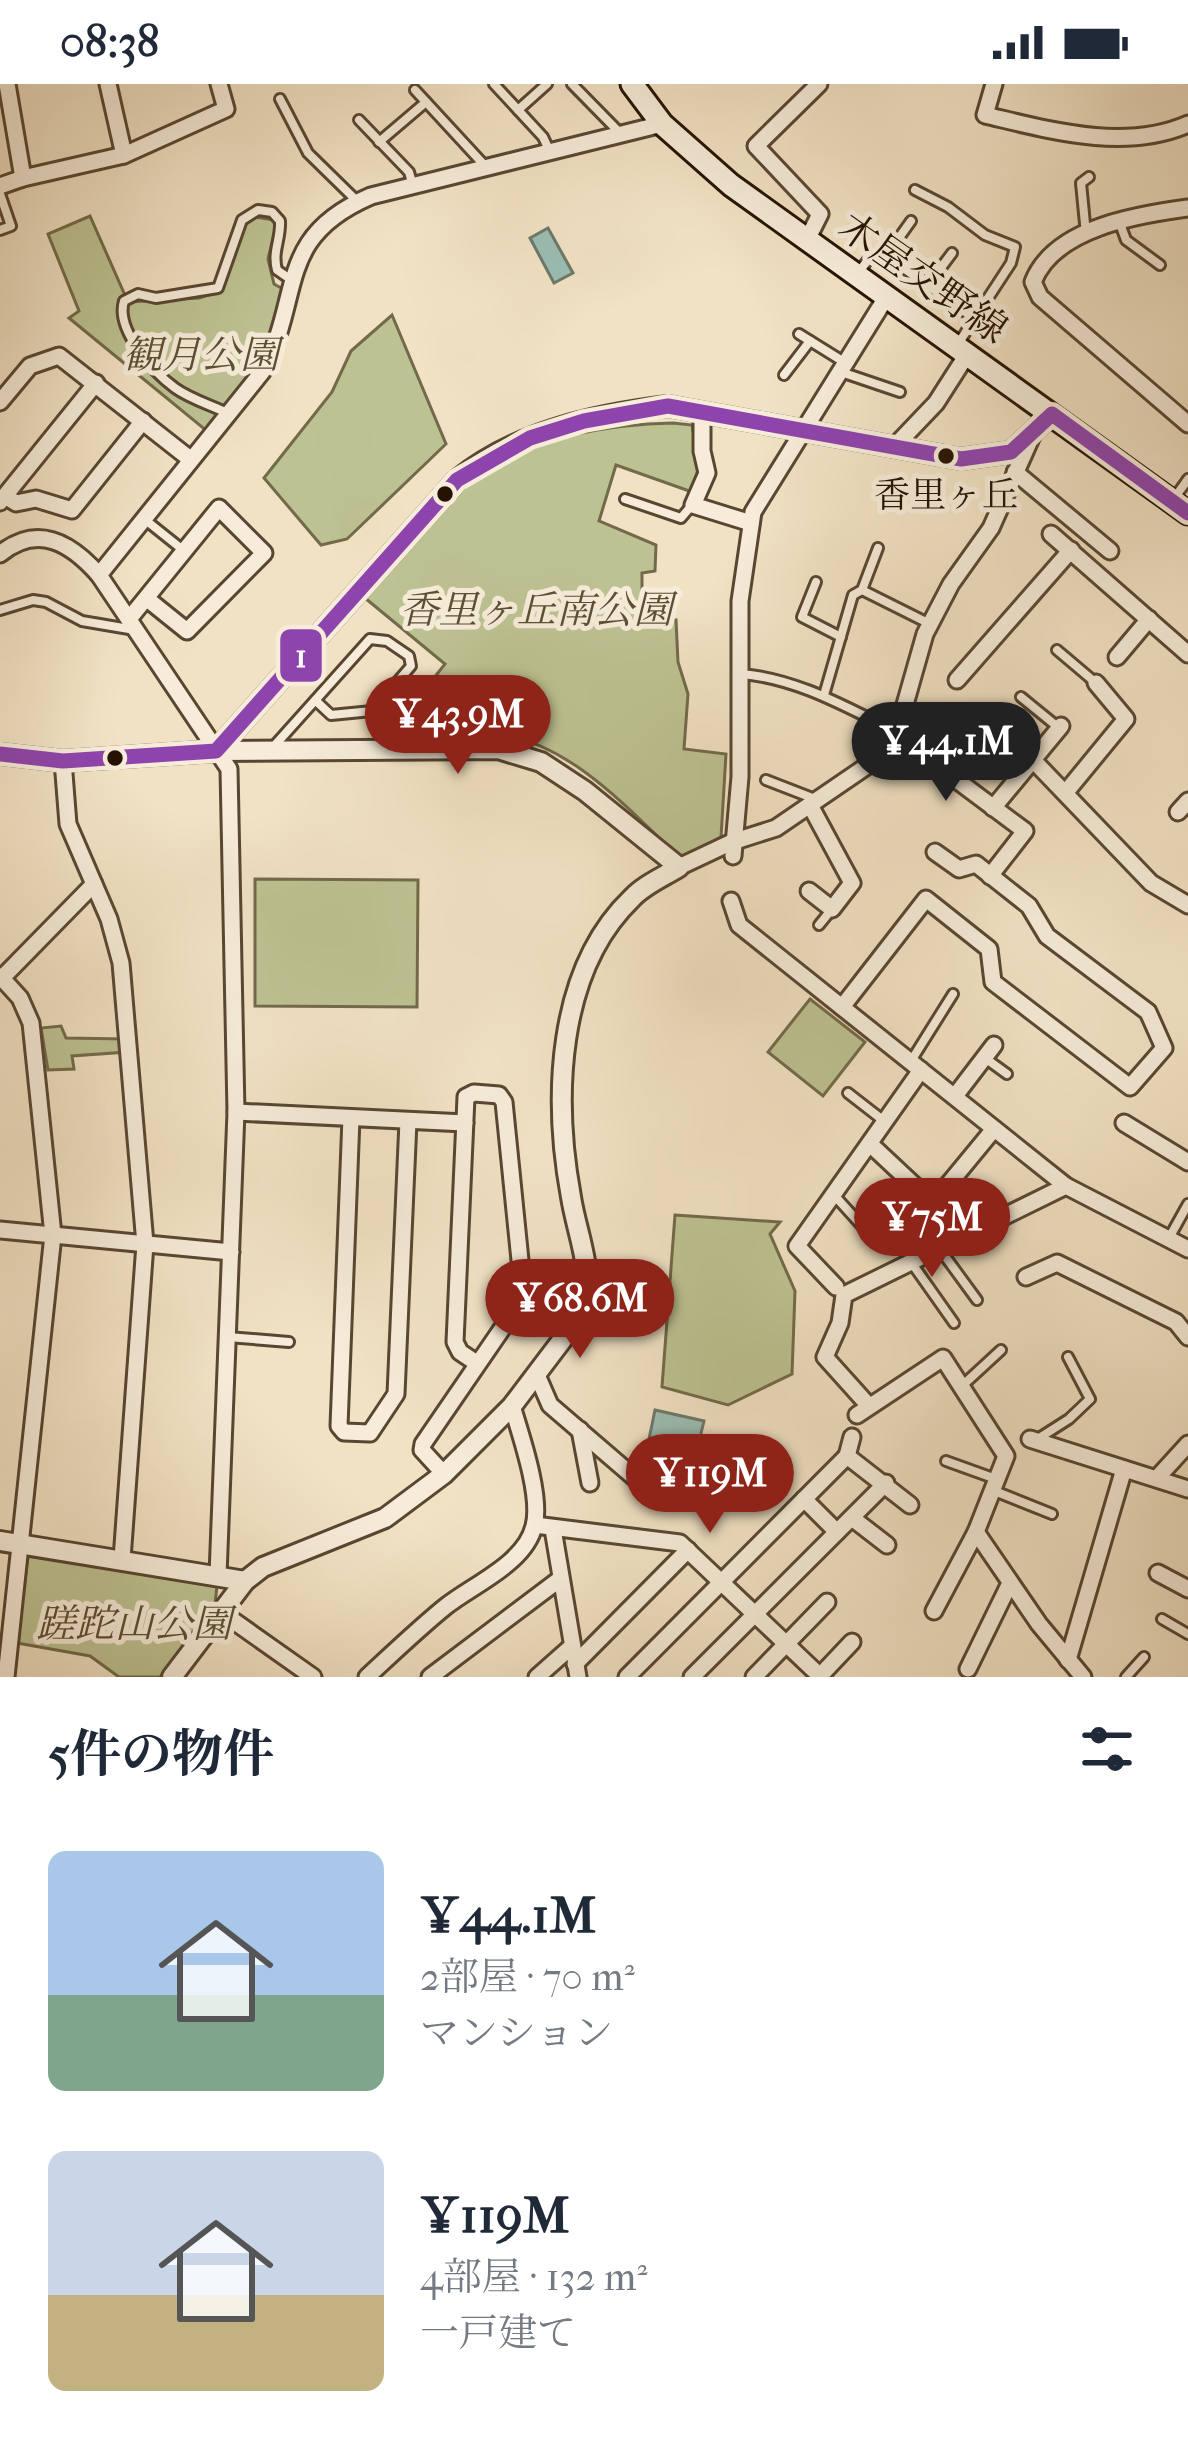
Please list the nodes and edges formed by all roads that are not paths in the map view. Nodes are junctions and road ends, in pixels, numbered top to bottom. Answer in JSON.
{"nodes":[{"id":1,"x":28,"y":84,"type":"edge"},
{"id":2,"x":108,"y":84,"type":"edge"},
{"id":3,"x":219,"y":84,"type":"edge"},
{"id":4,"x":494,"y":84,"type":"edge"},
{"id":5,"x":547,"y":84,"type":"edge"},
{"id":6,"x":572,"y":84,"type":"edge"},
{"id":7,"x":819,"y":84,"type":"edge"},
{"id":8,"x":994,"y":84,"type":"edge"},
{"id":9,"x":634,"y":85,"type":"edge"},
{"id":10,"x":5,"y":87,"type":"edge"},
{"id":11,"x":415,"y":90,"type":"dead end"},
{"id":12,"x":280,"y":99,"type":"dead end"},
{"id":13,"x":425,"y":102,"type":"junction"},
{"id":14,"x":518,"y":110,"type":"junction"},
{"id":15,"x":359,"y":120,"type":"dead end"},
{"id":16,"x":662,"y":124,"type":"junction"},
{"id":17,"x":1188,"y":124,"type":"edge"},
{"id":18,"x":621,"y":134,"type":"junction"},
{"id":19,"x":379,"y":142,"type":"junction"},
{"id":20,"x":550,"y":152,"type":"junction"},
{"id":21,"x":124,"y":155,"type":"junction"},
{"id":22,"x":487,"y":167,"type":"junction"},
{"id":23,"x":1089,"y":177,"type":"dead end"},
{"id":24,"x":22,"y":178,"type":"junction"},
{"id":25,"x":413,"y":186,"type":"junction"},
{"id":26,"x":0,"y":190,"type":"edge"},
{"id":27,"x":915,"y":190,"type":"dead end"},
{"id":28,"x":358,"y":202,"type":"junction"},
{"id":29,"x":1188,"y":208,"type":"edge"},
{"id":30,"x":911,"y":221,"type":"dead end"},
{"id":31,"x":1119,"y":221,"type":"junction"},
{"id":32,"x":0,"y":230,"type":"edge"},
{"id":33,"x":1086,"y":235,"type":"junction"},
{"id":34,"x":807,"y":240,"type":"junction"},
{"id":35,"x":952,"y":254,"type":"dead end"},
{"id":36,"x":886,"y":256,"type":"junction"},
{"id":37,"x":1160,"y":265,"type":"dead end"},
{"id":38,"x":857,"y":274,"type":"junction"},
{"id":39,"x":290,"y":279,"type":"junction"},
{"id":40,"x":928,"y":285,"type":"junction"},
{"id":41,"x":887,"y":296,"type":"junction"},
{"id":42,"x":975,"y":319,"type":"junction"},
{"id":43,"x":799,"y":334,"type":"dead end"},
{"id":44,"x":810,"y":341,"type":"junction"},
{"id":45,"x":963,"y":349,"type":"junction"},
{"id":46,"x":844,"y":368,"type":"junction"},
{"id":47,"x":0,"y":374,"type":"edge"},
{"id":48,"x":784,"y":375,"type":"dead end"},
{"id":49,"x":96,"y":383,"type":"junction"},
{"id":50,"x":14,"y":385,"type":"junction"},
{"id":51,"x":900,"y":392,"type":"dead end"},
{"id":52,"x":0,"y":402,"type":"edge"},
{"id":53,"x":702,"y":412,"type":"junction"},
{"id":54,"x":1184,"y":413,"type":"edge"},
{"id":55,"x":229,"y":414,"type":"junction"},
{"id":56,"x":1052,"y":414,"type":"junction"},
{"id":57,"x":143,"y":422,"type":"junction"},
{"id":58,"x":804,"y":434,"type":"junction"},
{"id":59,"x":1032,"y":436,"type":"junction"},
{"id":60,"x":895,"y":446,"type":"junction"},
{"id":61,"x":190,"y":459,"type":"junction"},
{"id":62,"x":1015,"y":472,"type":"junction"},
{"id":63,"x":1188,"y":479,"type":"edge"},
{"id":64,"x":3,"y":499,"type":"edge"},
{"id":65,"x":625,"y":499,"type":"dead end"},
{"id":66,"x":693,"y":505,"type":"junction"},
{"id":67,"x":1180,"y":507,"type":"edge"},
{"id":68,"x":142,"y":518,"type":"junction"},
{"id":69,"x":751,"y":523,"type":"junction"},
{"id":70,"x":1051,"y":534,"type":"dead end"},
{"id":71,"x":878,"y":548,"type":"dead end"},
{"id":72,"x":184,"y":550,"type":"junction"},
{"id":73,"x":1071,"y":550,"type":"junction"},
{"id":74,"x":1110,"y":550,"type":"dead end"},
{"id":75,"x":0,"y":554,"type":"edge"},
{"id":76,"x":99,"y":574,"type":"junction"},
{"id":77,"x":817,"y":583,"type":"dead end"},
{"id":78,"x":862,"y":590,"type":"junction"},
{"id":79,"x":146,"y":598,"type":"junction"},
{"id":80,"x":0,"y":610,"type":"edge"},
{"id":81,"x":1149,"y":619,"type":"junction"},
{"id":82,"x":132,"y":624,"type":"junction"},
{"id":83,"x":930,"y":624,"type":"junction"},
{"id":84,"x":841,"y":637,"type":"junction"},
{"id":85,"x":1057,"y":650,"type":"dead end"},
{"id":86,"x":1188,"y":654,"type":"edge"},
{"id":87,"x":1118,"y":657,"type":"dead end"},
{"id":88,"x":740,"y":674,"type":"junction"},
{"id":89,"x":958,"y":680,"type":"dead end"},
{"id":90,"x":1096,"y":683,"type":"joint"},
{"id":91,"x":824,"y":695,"type":"junction"},
{"id":92,"x":1021,"y":697,"type":"dead end"},
{"id":93,"x":315,"y":700,"type":"junction"},
{"id":94,"x":1060,"y":727,"type":"joint"},
{"id":95,"x":896,"y":733,"type":"junction"},
{"id":96,"x":216,"y":751,"type":"junction"},
{"id":97,"x":270,"y":751,"type":"junction"},
{"id":98,"x":0,"y":754,"type":"edge"},
{"id":99,"x":63,"y":760,"type":"junction"},
{"id":100,"x":1033,"y":760,"type":"junction"},
{"id":101,"x":766,"y":780,"type":"dead end"},
{"id":102,"x":1066,"y":792,"type":"junction"},
{"id":103,"x":815,"y":804,"type":"junction"},
{"id":104,"x":993,"y":808,"type":"junction"},
{"id":105,"x":733,"y":849,"type":"junction"},
{"id":106,"x":935,"y":852,"type":"dead end"},
{"id":107,"x":679,"y":868,"type":"junction"},
{"id":108,"x":990,"y":876,"type":"junction"},
{"id":109,"x":94,"y":884,"type":"junction"},
{"id":110,"x":809,"y":891,"type":"dead end"},
{"id":111,"x":1184,"y":896,"type":"edge"},
{"id":112,"x":731,"y":902,"type":"dead end"},
{"id":113,"x":832,"y":909,"type":"junction"},
{"id":114,"x":819,"y":925,"type":"dead end"},
{"id":115,"x":1,"y":978,"type":"edge"},
{"id":116,"x":953,"y":994,"type":"dead end"},
{"id":117,"x":842,"y":1007,"type":"junction"},
{"id":118,"x":989,"y":1052,"type":"joint"},
{"id":119,"x":916,"y":1066,"type":"junction"},
{"id":120,"x":1007,"y":1074,"type":"dead end"},
{"id":121,"x":848,"y":1093,"type":"dead end"},
{"id":122,"x":955,"y":1096,"type":"junction"},
{"id":123,"x":236,"y":1112,"type":"junction"},
{"id":124,"x":351,"y":1118,"type":"junction"},
{"id":125,"x":408,"y":1121,"type":"junction"},
{"id":126,"x":885,"y":1122,"type":"junction"},
{"id":127,"x":1124,"y":1123,"type":"dead end"},
{"id":128,"x":465,"y":1124,"type":"junction"},
{"id":129,"x":994,"y":1129,"type":"junction"},
{"id":130,"x":870,"y":1144,"type":"junction"},
{"id":131,"x":1188,"y":1162,"type":"edge"},
{"id":132,"x":1066,"y":1186,"type":"junction"},
{"id":133,"x":834,"y":1195,"type":"junction"},
{"id":134,"x":1188,"y":1204,"type":"edge"},
{"id":135,"x":863,"y":1227,"type":"dead end"},
{"id":136,"x":0,"y":1230,"type":"edge"},
{"id":137,"x":53,"y":1235,"type":"junction"},
{"id":138,"x":1169,"y":1239,"type":"junction"},
{"id":139,"x":145,"y":1244,"type":"junction"},
{"id":140,"x":940,"y":1248,"type":"junction"},
{"id":141,"x":1188,"y":1249,"type":"edge"},
{"id":142,"x":231,"y":1252,"type":"junction"},
{"id":143,"x":911,"y":1262,"type":"junction"},
{"id":144,"x":1026,"y":1277,"type":"dead end"},
{"id":145,"x":836,"y":1287,"type":"dead end"},
{"id":146,"x":977,"y":1300,"type":"dead end"},
{"id":147,"x":954,"y":1323,"type":"dead end"},
{"id":148,"x":227,"y":1337,"type":"junction"},
{"id":149,"x":1188,"y":1337,"type":"edge"},
{"id":150,"x":289,"y":1342,"type":"dead end"},
{"id":151,"x":1001,"y":1350,"type":"dead end"},
{"id":152,"x":1068,"y":1357,"type":"dead end"},
{"id":153,"x":478,"y":1364,"type":"junction"},
{"id":154,"x":537,"y":1375,"type":"junction"},
{"id":155,"x":962,"y":1386,"type":"junction"},
{"id":156,"x":512,"y":1406,"type":"junction"},
{"id":157,"x":580,"y":1430,"type":"junction"},
{"id":158,"x":852,"y":1437,"type":"dead end"},
{"id":159,"x":1032,"y":1440,"type":"junction"},
{"id":160,"x":1188,"y":1444,"type":"edge"},
{"id":161,"x":847,"y":1456,"type":"junction"},
{"id":162,"x":1006,"y":1456,"type":"junction"},
{"id":163,"x":946,"y":1461,"type":"dead end"},
{"id":164,"x":1124,"y":1469,"type":"junction"},
{"id":165,"x":444,"y":1474,"type":"junction"},
{"id":166,"x":1157,"y":1478,"type":"junction"},
{"id":167,"x":590,"y":1483,"type":"dead end"},
{"id":168,"x":886,"y":1484,"type":"junction"},
{"id":169,"x":994,"y":1485,"type":"junction"},
{"id":170,"x":670,"y":1488,"type":"dead end"},
{"id":171,"x":1188,"y":1489,"type":"edge"},
{"id":172,"x":804,"y":1499,"type":"junction"},
{"id":173,"x":910,"y":1505,"type":"dead end"},
{"id":174,"x":1052,"y":1514,"type":"dead end"},
{"id":175,"x":852,"y":1518,"type":"junction"},
{"id":176,"x":544,"y":1527,"type":"junction"},
{"id":177,"x":837,"y":1532,"type":"junction"},
{"id":178,"x":976,"y":1532,"type":"junction"},
{"id":179,"x":0,"y":1540,"type":"edge"},
{"id":180,"x":22,"y":1543,"type":"junction"},
{"id":181,"x":886,"y":1545,"type":"dead end"},
{"id":182,"x":688,"y":1550,"type":"junction"},
{"id":183,"x":122,"y":1559,"type":"junction"},
{"id":184,"x":218,"y":1574,"type":"junction"},
{"id":185,"x":1158,"y":1574,"type":"dead end"},
{"id":186,"x":560,"y":1579,"type":"junction"},
{"id":187,"x":245,"y":1582,"type":"junction"},
{"id":188,"x":722,"y":1582,"type":"junction"},
{"id":189,"x":1010,"y":1583,"type":"junction"},
{"id":190,"x":1188,"y":1589,"type":"edge"},
{"id":191,"x":827,"y":1602,"type":"dead end"},
{"id":192,"x":934,"y":1611,"type":"dead end"},
{"id":193,"x":221,"y":1612,"type":"junction"},
{"id":194,"x":755,"y":1614,"type":"junction"},
{"id":195,"x":1162,"y":1619,"type":"dead end"},
{"id":196,"x":1188,"y":1634,"type":"edge"},
{"id":197,"x":852,"y":1642,"type":"dead end"},
{"id":198,"x":786,"y":1644,"type":"junction"},
{"id":199,"x":572,"y":1646,"type":"junction"},
{"id":200,"x":1144,"y":1657,"type":"dead end"},
{"id":201,"x":1068,"y":1660,"type":"junction"},
{"id":202,"x":968,"y":1669,"type":"dead end"},
{"id":203,"x":577,"y":1670,"type":"edge"},
{"id":204,"x":6,"y":1677,"type":"edge"},
{"id":205,"x":172,"y":1677,"type":"edge"},
{"id":206,"x":313,"y":1677,"type":"edge"},
{"id":207,"x":368,"y":1677,"type":"edge"},
{"id":208,"x":430,"y":1677,"type":"edge"},
{"id":209,"x":537,"y":1677,"type":"edge"},
{"id":210,"x":627,"y":1677,"type":"edge"},
{"id":211,"x":692,"y":1677,"type":"edge"},
{"id":212,"x":754,"y":1677,"type":"edge"},
{"id":213,"x":820,"y":1677,"type":"edge"},
{"id":214,"x":1083,"y":1677,"type":"edge"},
{"id":215,"x":1126,"y":1677,"type":"edge"}],
"edges":[{"from":1,"to":10,"type":"street"},
{"from":2,"to":21,"type":"street"},
{"from":3,"to":21,"type":"street"},
{"from":4,"to":14,"type":"lane"},
{"from":5,"to":14,"type":"lane"},
{"from":6,"to":18,"type":"lane"},
{"from":7,"to":34,"type":"street"},
{"from":8,"to":17,"type":"street"},
{"from":9,"to":16,"type":"main road","name":"木屋交野線"},
{"from":10,"to":24,"type":"street"},
{"from":11,"to":13,"type":"lane"},
{"from":12,"to":28,"type":"lane"},
{"from":13,"to":19,"type":"lane"},
{"from":13,"to":22,"type":"lane"},
{"from":14,"to":20,"type":"lane"},
{"from":15,"to":19,"type":"lane"},
{"from":16,"to":18,"type":"street"},
{"from":16,"to":34,"type":"main road","name":"木屋交野線"},
{"from":18,"to":20,"type":"street"},
{"from":19,"to":25,"type":"lane"},
{"from":20,"to":22,"type":"street"},
{"from":21,"to":24,"type":"street"},
{"from":22,"to":25,"type":"street"},
{"from":23,"to":33,"type":"lane"},
{"from":24,"to":26,"type":"street"},
{"from":25,"to":28,"type":"street"},
{"from":26,"to":32,"type":"lane"},
{"from":27,"to":42,"type":"lane"},
{"from":28,"to":39,"type":"street"},
{"from":29,"to":31,"type":"street"},
{"from":30,"to":36,"type":"lane"},
{"from":31,"to":33,"type":"street"},
{"from":31,"to":37,"type":"lane"},
{"from":33,"to":54,"type":"street"},
{"from":34,"to":38,"type":"main road","name":"木屋交野線"},
{"from":35,"to":40,"type":"lane"},
{"from":36,"to":38,"type":"lane"},
{"from":36,"to":40,"type":"lane"},
{"from":38,"to":41,"type":"main road","name":"木屋交野線"},
{"from":39,"to":55,"type":"street"},
{"from":39,"to":55,"type":"lane"},
{"from":40,"to":42,"type":"lane"},
{"from":41,"to":45,"type":"main road","name":"木屋交野線"},
{"from":41,"to":46,"type":"street"},
{"from":42,"to":45,"type":"lane"},
{"from":43,"to":44,"type":"lane"},
{"from":44,"to":46,"type":"lane"},
{"from":44,"to":48,"type":"lane"},
{"from":45,"to":56,"type":"main road","name":"木屋交野線"},
{"from":45,"to":60,"type":"street"},
{"from":46,"to":51,"type":"lane"},
{"from":46,"to":58,"type":"street"},
{"from":47,"to":50,"type":"street"},
{"from":49,"to":50,"type":"street"},
{"from":49,"to":57,"type":"street"},
{"from":49,"to":64,"type":"street"},
{"from":50,"to":52,"type":"street"},
{"from":53,"to":58,"type":"street"},
{"from":53,"to":66,"type":"street"},
{"from":53,"to":96,"type":"street"},
{"from":55,"to":61,"type":"street"},
{"from":56,"to":59,"type":"street"},
{"from":56,"to":67,"type":"main road","name":"木屋交野線"},
{"from":57,"to":61,"type":"street"},
{"from":57,"to":64,"type":"street"},
{"from":58,"to":60,"type":"street"},
{"from":58,"to":69,"type":"street"},
{"from":59,"to":60,"type":"street"},
{"from":59,"to":62,"type":"street"},
{"from":61,"to":68,"type":"street"},
{"from":62,"to":74,"type":"street"},
{"from":62,"to":83,"type":"street"},
{"from":63,"to":67,"type":"lane"},
{"from":65,"to":66,"type":"lane"},
{"from":66,"to":69,"type":"street"},
{"from":68,"to":72,"type":"lane"},
{"from":68,"to":76,"type":"street"},
{"from":69,"to":88,"type":"street"},
{"from":70,"to":73,"type":"street"},
{"from":71,"to":78,"type":"lane"},
{"from":72,"to":79,"type":"street"},
{"from":72,"to":79,"type":"street"},
{"from":73,"to":81,"type":"street"},
{"from":73,"to":89,"type":"street"},
{"from":75,"to":76,"type":"street"},
{"from":76,"to":82,"type":"street"},
{"from":77,"to":84,"type":"lane"},
{"from":78,"to":83,"type":"lane"},
{"from":78,"to":84,"type":"lane"},
{"from":79,"to":82,"type":"street"},
{"from":80,"to":82,"type":"lane"},
{"from":81,"to":86,"type":"street"},
{"from":81,"to":87,"type":"street"},
{"from":82,"to":96,"type":"street"},
{"from":83,"to":95,"type":"street"},
{"from":84,"to":91,"type":"lane"},
{"from":85,"to":90,"type":"lane"},
{"from":88,"to":91,"type":"lane"},
{"from":88,"to":105,"type":"street"},
{"from":90,"to":102,"type":"street"},
{"from":91,"to":95,"type":"lane"},
{"from":92,"to":94,"type":"lane"},
{"from":93,"to":93,"type":"lane"},
{"from":93,"to":97,"type":"lane"},
{"from":94,"to":100,"type":"street"},
{"from":95,"to":103,"type":"street"},
{"from":95,"to":104,"type":"street"},
{"from":96,"to":97,"type":"street"},
{"from":96,"to":99,"type":"street"},
{"from":96,"to":123,"type":"street"},
{"from":97,"to":107,"type":"street"},
{"from":98,"to":99,"type":"street"},
{"from":99,"to":109,"type":"street"},
{"from":100,"to":102,"type":"street"},
{"from":100,"to":104,"type":"street"},
{"from":101,"to":103,"type":"lane"},
{"from":102,"to":111,"type":"street"},
{"from":103,"to":105,"type":"street"},
{"from":103,"to":113,"type":"street"},
{"from":104,"to":108,"type":"street"},
{"from":105,"to":107,"type":"street"},
{"from":106,"to":108,"type":"street"},
{"from":107,"to":154,"type":"street"},
{"from":108,"to":117,"type":"street"},
{"from":109,"to":115,"type":"street"},
{"from":109,"to":139,"type":"street"},
{"from":110,"to":113,"type":"street"},
{"from":112,"to":117,"type":"street"},
{"from":113,"to":114,"type":"lane"},
{"from":115,"to":137,"type":"street"},
{"from":116,"to":119,"type":"lane"},
{"from":117,"to":119,"type":"street"},
{"from":118,"to":120,"type":"lane"},
{"from":118,"to":122,"type":"street"},
{"from":119,"to":122,"type":"street"},
{"from":119,"to":126,"type":"street"},
{"from":121,"to":126,"type":"lane"},
{"from":122,"to":129,"type":"street"},
{"from":123,"to":124,"type":"street"},
{"from":123,"to":142,"type":"street"},
{"from":124,"to":125,"type":"street"},
{"from":124,"to":125,"type":"street"},
{"from":125,"to":128,"type":"street"},
{"from":126,"to":130,"type":"street"},
{"from":127,"to":131,"type":"street"},
{"from":128,"to":153,"type":"street"},
{"from":128,"to":153,"type":"street"},
{"from":129,"to":130,"type":"street"},
{"from":129,"to":132,"type":"street"},
{"from":130,"to":133,"type":"street"},
{"from":132,"to":138,"type":"street"},
{"from":132,"to":140,"type":"street"},
{"from":133,"to":135,"type":"lane"},
{"from":133,"to":145,"type":"street"},
{"from":134,"to":138,"type":"lane"},
{"from":136,"to":137,"type":"street"},
{"from":137,"to":139,"type":"street"},
{"from":137,"to":180,"type":"street"},
{"from":138,"to":141,"type":"street"},
{"from":139,"to":142,"type":"street"},
{"from":139,"to":183,"type":"street"},
{"from":140,"to":143,"type":"street"},
{"from":140,"to":146,"type":"lane"},
{"from":142,"to":148,"type":"street"},
{"from":143,"to":147,"type":"lane"},
{"from":143,"to":155,"type":"street"},
{"from":144,"to":149,"type":"street"},
{"from":148,"to":150,"type":"lane"},
{"from":148,"to":184,"type":"street"},
{"from":151,"to":155,"type":"lane"},
{"from":152,"to":159,"type":"lane"},
{"from":153,"to":165,"type":"street"},
{"from":154,"to":156,"type":"street"},
{"from":154,"to":157,"type":"street"},
{"from":155,"to":162,"type":"street"},
{"from":156,"to":165,"type":"street"},
{"from":156,"to":176,"type":"street"},
{"from":157,"to":167,"type":"street"},
{"from":157,"to":170,"type":"street"},
{"from":158,"to":161,"type":"street"},
{"from":159,"to":162,"type":"lane"},
{"from":159,"to":164,"type":"street"},
{"from":160,"to":166,"type":"street"},
{"from":161,"to":168,"type":"street"},
{"from":161,"to":172,"type":"street"},
{"from":162,"to":169,"type":"street"},
{"from":163,"to":169,"type":"lane"},
{"from":164,"to":166,"type":"street"},
{"from":164,"to":201,"type":"street"},
{"from":165,"to":187,"type":"street"},
{"from":166,"to":171,"type":"street"},
{"from":168,"to":173,"type":"street"},
{"from":168,"to":175,"type":"street"},
{"from":169,"to":174,"type":"lane"},
{"from":169,"to":178,"type":"street"},
{"from":172,"to":177,"type":"street"},
{"from":172,"to":188,"type":"street"},
{"from":175,"to":177,"type":"street"},
{"from":175,"to":181,"type":"street"},
{"from":176,"to":182,"type":"street"},
{"from":176,"to":186,"type":"street"},
{"from":176,"to":207,"type":"street"},
{"from":177,"to":194,"type":"street"},
{"from":178,"to":189,"type":"street"},
{"from":178,"to":192,"type":"street"},
{"from":179,"to":180,"type":"street"},
{"from":180,"to":183,"type":"street"},
{"from":180,"to":204,"type":"street"},
{"from":182,"to":188,"type":"street"},
{"from":182,"to":203,"type":"street"},
{"from":183,"to":184,"type":"street"},
{"from":184,"to":187,"type":"street"},
{"from":185,"to":190,"type":"street"},
{"from":186,"to":199,"type":"street"},
{"from":186,"to":208,"type":"street"},
{"from":187,"to":193,"type":"street"},
{"from":188,"to":194,"type":"street"},
{"from":188,"to":210,"type":"street"},
{"from":189,"to":201,"type":"street"},
{"from":189,"to":202,"type":"street"},
{"from":191,"to":198,"type":"street"},
{"from":193,"to":205,"type":"street"},
{"from":193,"to":206,"type":"street"},
{"from":194,"to":198,"type":"street"},
{"from":194,"to":211,"type":"street"},
{"from":195,"to":196,"type":"lane"},
{"from":197,"to":213,"type":"street"},
{"from":198,"to":212,"type":"street"},
{"from":198,"to":213,"type":"street"},
{"from":199,"to":203,"type":"street"},
{"from":199,"to":209,"type":"street"},
{"from":200,"to":215,"type":"lane"},
{"from":201,"to":214,"type":"street"}]}
